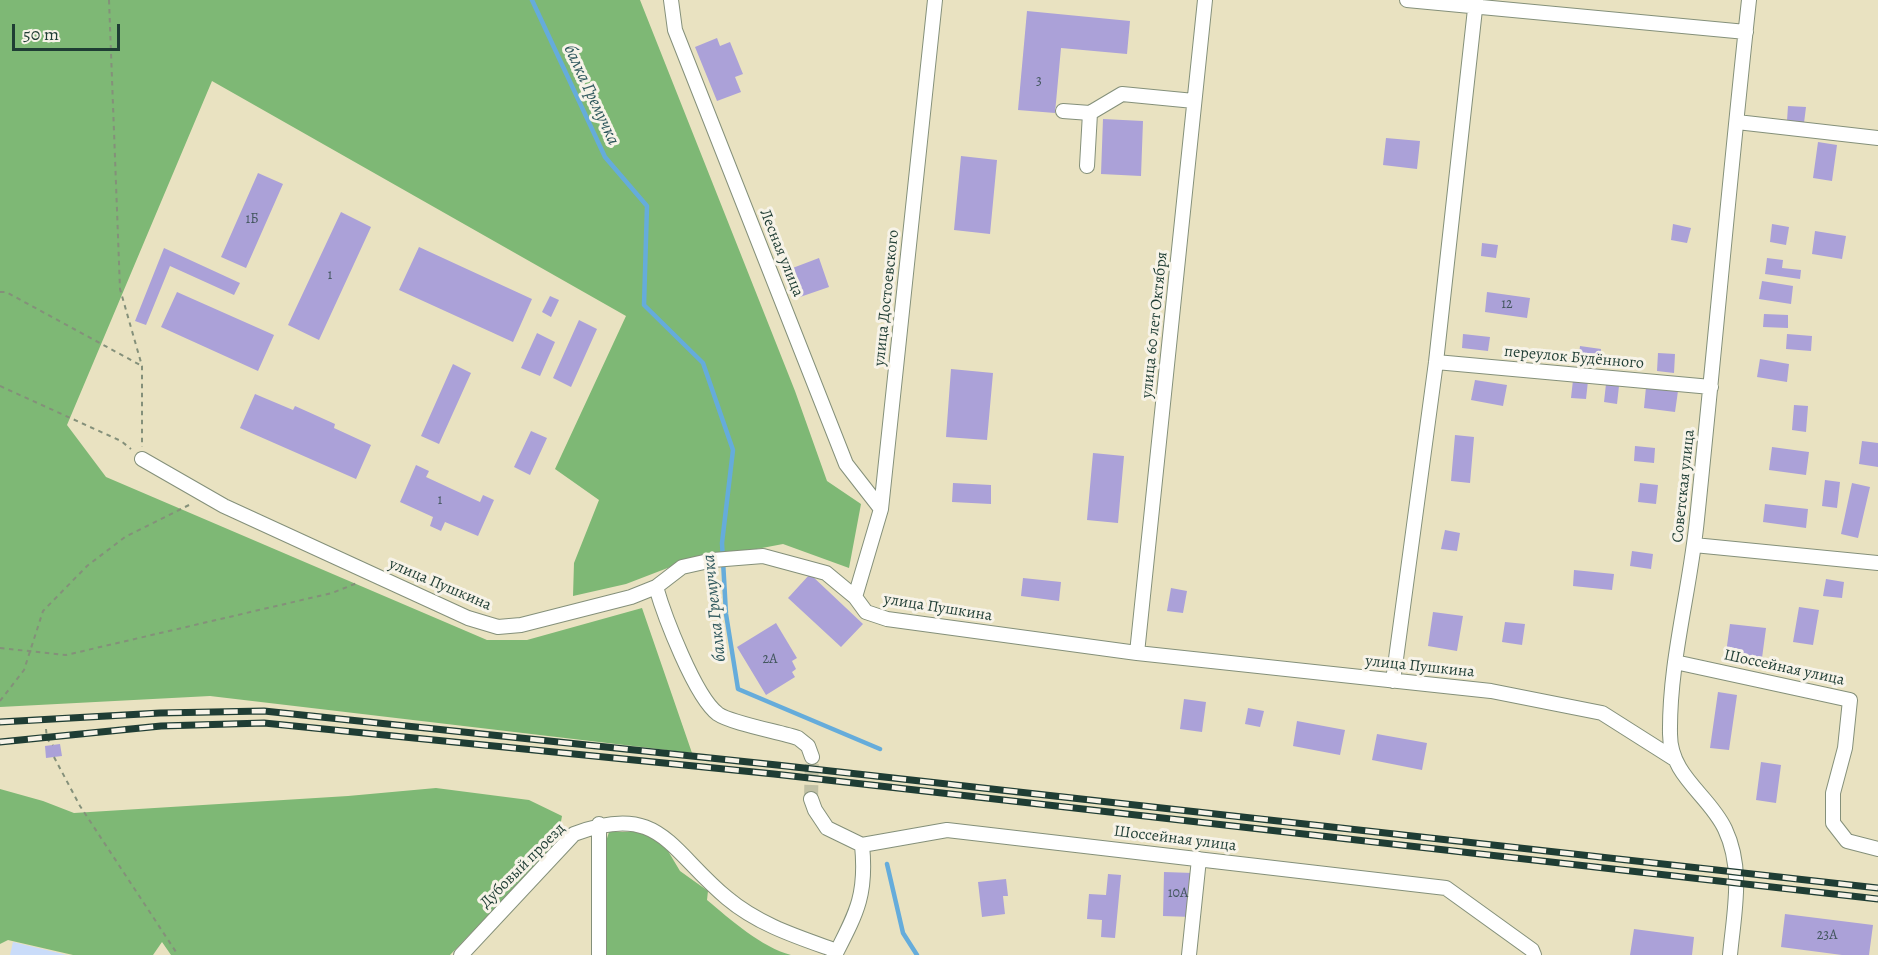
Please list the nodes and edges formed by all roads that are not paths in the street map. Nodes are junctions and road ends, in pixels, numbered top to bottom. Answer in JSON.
{"nodes":[{"id":1,"x":672,"y":0,"type":"edge"},
{"id":2,"x":935,"y":0,"type":"edge"},
{"id":3,"x":1205,"y":0,"type":"edge"},
{"id":4,"x":1407,"y":0,"type":"edge"},
{"id":5,"x":1749,"y":0,"type":"edge"},
{"id":6,"x":1476,"y":4,"type":"edge"},
{"id":7,"x":1746,"y":32,"type":"junction"},
{"id":8,"x":1194,"y":101,"type":"junction"},
{"id":9,"x":1063,"y":111,"type":"dead end"},
{"id":10,"x":1090,"y":113,"type":"junction"},
{"id":11,"x":1737,"y":122,"type":"junction"},
{"id":12,"x":1878,"y":138,"type":"edge"},
{"id":13,"x":1087,"y":166,"type":"dead end"},
{"id":14,"x":1436,"y":362,"type":"junction"},
{"id":15,"x":1711,"y":387,"type":"junction"},
{"id":16,"x":142,"y":459,"type":"road end"},
{"id":17,"x":881,"y":509,"type":"junction"},
{"id":18,"x":1694,"y":545,"type":"junction"},
{"id":19,"x":1878,"y":563,"type":"edge"},
{"id":20,"x":656,"y":587,"type":"junction"},
{"id":21,"x":855,"y":597,"type":"junction"},
{"id":22,"x":1137,"y":653,"type":"junction"},
{"id":23,"x":1675,"y":662,"type":"junction"},
{"id":24,"x":1393,"y":681,"type":"junction"},
{"id":25,"x":812,"y":757,"type":"tunnel mouth"},
{"id":26,"x":1673,"y":758,"type":"junction"},
{"id":27,"x":811,"y":799,"type":"tunnel mouth"},
{"id":28,"x":599,"y":824,"type":"junction"},
{"id":29,"x":862,"y":845,"type":"junction"},
{"id":30,"x":1878,"y":849,"type":"edge"},
{"id":31,"x":1199,"y":859,"type":"junction"},
{"id":32,"x":836,"y":953,"type":"edge"},
{"id":33,"x":461,"y":955,"type":"edge"},
{"id":34,"x":599,"y":955,"type":"edge"},
{"id":35,"x":1190,"y":955,"type":"edge"},
{"id":36,"x":1534,"y":955,"type":"edge"},
{"id":37,"x":1730,"y":955,"type":"edge"}],
"edges":[{"from":1,"to":17,"type":"street","name":"Лесная улица"},
{"from":2,"to":17,"type":"street","name":"улица Достоевского"},
{"from":3,"to":8,"type":"street","name":"улица 60 лет Октября"},
{"from":4,"to":6,"type":"street"},
{"from":5,"to":7,"type":"street","name":"Советская улица"},
{"from":6,"to":7,"type":"street"},
{"from":6,"to":14,"type":"street"},
{"from":7,"to":11,"type":"street","name":"Советская улица"},
{"from":8,"to":10,"type":"street"},
{"from":8,"to":22,"type":"street","name":"улица 60 лет Октября"},
{"from":9,"to":10,"type":"street"},
{"from":10,"to":13,"type":"street"},
{"from":11,"to":12,"type":"street"},
{"from":11,"to":15,"type":"street","name":"Советская улица"},
{"from":14,"to":15,"type":"street","name":"переулок Будённого"},
{"from":14,"to":24,"type":"street"},
{"from":15,"to":18,"type":"street","name":"Советская улица"},
{"from":16,"to":20,"type":"street","name":"улица Пушкина"},
{"from":17,"to":21,"type":"street","name":"улица Достоевского"},
{"from":18,"to":19,"type":"street"},
{"from":18,"to":23,"type":"street","name":"Советская улица"},
{"from":20,"to":21,"type":"street","name":"улица Пушкина"},
{"from":20,"to":25,"type":"street"},
{"from":21,"to":22,"type":"street","name":"улица Пушкина"},
{"from":22,"to":24,"type":"street","name":"улица Пушкина"},
{"from":23,"to":26,"type":"street","name":"Советская улица"},
{"from":23,"to":30,"type":"street","name":"Шоссейная улица"},
{"from":24,"to":26,"type":"street","name":"улица Пушкина"},
{"from":26,"to":37,"type":"street"},
{"from":27,"to":29,"type":"street"},
{"from":28,"to":32,"type":"street"},
{"from":28,"to":33,"type":"street","name":"Дубовый проезд"},
{"from":28,"to":34,"type":"street"},
{"from":29,"to":31,"type":"street","name":"Шоссейная улица"},
{"from":29,"to":32,"type":"street"},
{"from":31,"to":35,"type":"street"},
{"from":31,"to":36,"type":"street","name":"Шоссейная улица"}]}
